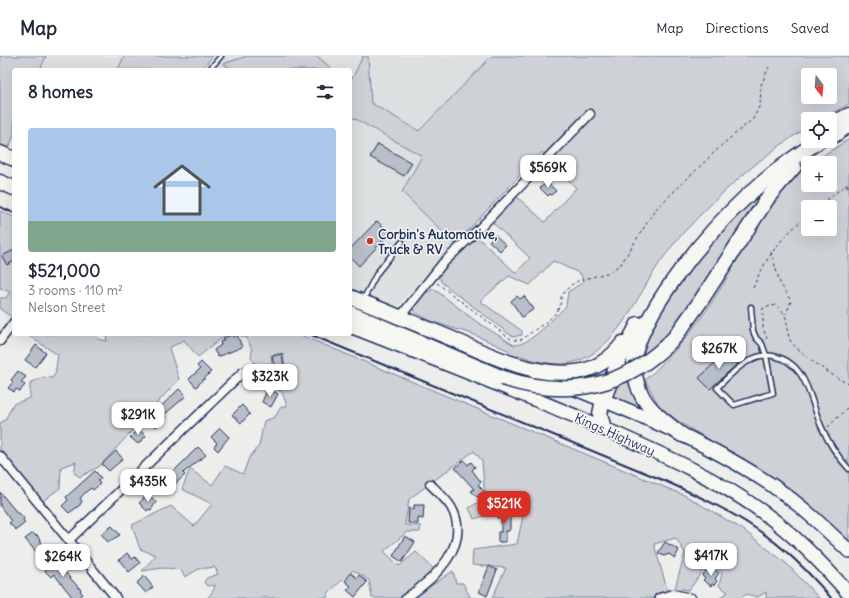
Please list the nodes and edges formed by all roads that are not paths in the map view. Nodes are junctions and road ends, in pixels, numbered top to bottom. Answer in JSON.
{"nodes":[{"id":1,"x":221,"y":56,"type":"edge"},
{"id":2,"x":211,"y":68,"type":"edge"},
{"id":3,"x":590,"y":114,"type":"dead end"},
{"id":4,"x":849,"y":115,"type":"edge"},
{"id":5,"x":837,"y":121,"type":"edge"},
{"id":6,"x":849,"y":125,"type":"edge"},
{"id":7,"x":837,"y":131,"type":"edge"},
{"id":8,"x":837,"y":133,"type":"edge"},
{"id":9,"x":801,"y":144,"type":"edge"},
{"id":10,"x":809,"y":148,"type":"edge"},
{"id":11,"x":818,"y":148,"type":"edge"},
{"id":12,"x":0,"y":154,"type":"edge"},
{"id":13,"x":12,"y":158,"type":"edge"},
{"id":14,"x":0,"y":182,"type":"edge"},
{"id":15,"x":12,"y":187,"type":"edge"},
{"id":16,"x":402,"y":242,"type":"dead end"},
{"id":17,"x":356,"y":300,"type":"edge"},
{"id":18,"x":751,"y":307,"type":"dead end"},
{"id":19,"x":352,"y":314,"type":"edge"},
{"id":20,"x":400,"y":317,"type":"junction"},
{"id":21,"x":639,"y":321,"type":"junction"},
{"id":22,"x":12,"y":325,"type":"edge"},
{"id":23,"x":352,"y":327,"type":"edge"},
{"id":24,"x":0,"y":341,"type":"edge"},
{"id":25,"x":766,"y":355,"type":"junction"},
{"id":26,"x":502,"y":360,"type":"junction"},
{"id":27,"x":243,"y":372,"type":"dead end"},
{"id":28,"x":603,"y":400,"type":"junction"},
{"id":29,"x":604,"y":429,"type":"junction"},
{"id":30,"x":682,"y":435,"type":"junction"},
{"id":31,"x":0,"y":456,"type":"edge"},
{"id":32,"x":849,"y":469,"type":"edge"},
{"id":33,"x":430,"y":484,"type":"dead end"},
{"id":34,"x":68,"y":540,"type":"junction"},
{"id":35,"x":849,"y":551,"type":"edge"},
{"id":36,"x":849,"y":594,"type":"edge"},
{"id":37,"x":116,"y":598,"type":"edge"},
{"id":38,"x":406,"y":598,"type":"edge"},
{"id":39,"x":659,"y":598,"type":"edge"},
{"id":40,"x":691,"y":598,"type":"edge"}],
"edges":[{"from":1,"to":2,"type":"lane"},
{"from":3,"to":20,"type":"street"},
{"from":4,"to":5,"type":"highway"},
{"from":6,"to":7,"type":"highway"},
{"from":6,"to":8,"type":"highway"},
{"from":9,"to":21,"type":"highway"},
{"from":10,"to":30,"type":"highway"},
{"from":11,"to":19,"type":"highway","bridge":true},
{"from":12,"to":13,"type":"highway"},
{"from":14,"to":15,"type":"highway"},
{"from":16,"to":17,"type":"lane"},
{"from":17,"to":20,"type":"highway","name":"Kings Highway"},
{"from":18,"to":25,"type":"lane"},
{"from":20,"to":26,"type":"highway","name":"Kings Highway"},
{"from":21,"to":26,"type":"highway"},
{"from":21,"to":28,"type":"highway"},
{"from":22,"to":24,"type":"street"},
{"from":23,"to":29,"type":"main road","name":"Kings Highway"},
{"from":25,"to":25,"type":"lane"},
{"from":25,"to":32,"type":"lane"},
{"from":26,"to":28,"type":"main road","name":"Kings Highway"},
{"from":27,"to":34,"type":"street"},
{"from":28,"to":29,"type":"highway"},
{"from":28,"to":30,"type":"main road","name":"Kings Highway"},
{"from":29,"to":36,"type":"main road","name":"Kings Highway"},
{"from":30,"to":35,"type":"main road","name":"Kings Highway"},
{"from":31,"to":34,"type":"street"},
{"from":33,"to":38,"type":"street"},
{"from":34,"to":37,"type":"street"},
{"from":39,"to":40,"type":"street"}]}
